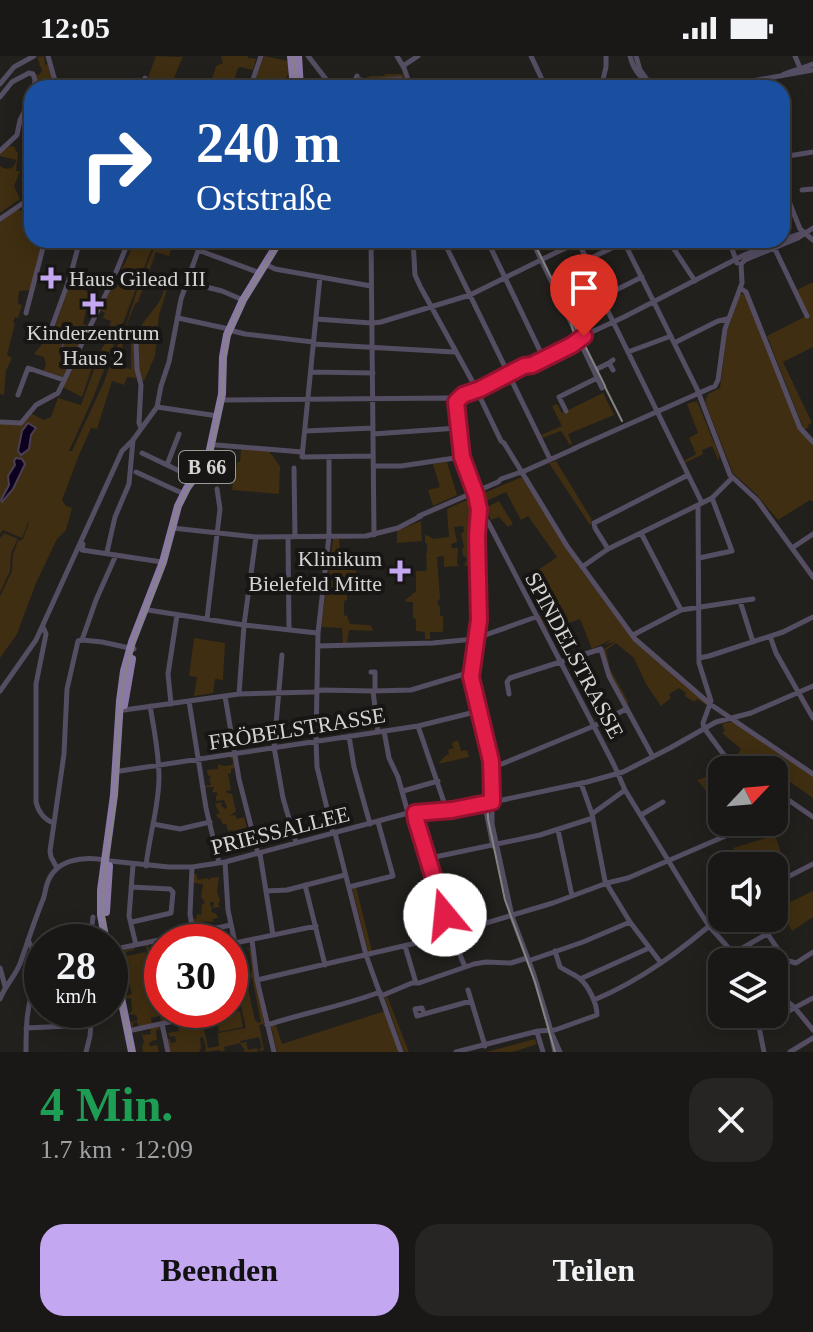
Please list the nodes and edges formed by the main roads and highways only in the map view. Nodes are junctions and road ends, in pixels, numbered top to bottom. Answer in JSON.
{"nodes":[{"id":1,"x":291,"y":56,"type":"edge"},
{"id":2,"x":298,"y":56,"type":"edge"},
{"id":3,"x":296,"y":80,"type":"edge"},
{"id":4,"x":297,"y":80,"type":"edge"},
{"id":5,"x":277,"y":248,"type":"edge"},
{"id":6,"x":279,"y":248,"type":"edge"},
{"id":7,"x":231,"y":330,"type":"junction"},
{"id":8,"x":223,"y":400,"type":"junction"},
{"id":9,"x":174,"y":528,"type":"junction"},
{"id":10,"x":132,"y":648,"type":"junction"},
{"id":11,"x":107,"y":924,"type":"edge"},
{"id":12,"x":125,"y":1028,"type":"edge"},
{"id":13,"x":127,"y":1028,"type":"edge"},
{"id":14,"x":130,"y":1052,"type":"edge"}],
"edges":[{"from":1,"to":3,"type":"main road"},
{"from":2,"to":4,"type":"main road"},
{"from":5,"to":7,"type":"main road","number":"B 66"},
{"from":6,"to":7,"type":"main road","number":"B 66"},
{"from":7,"to":8,"type":"main road","number":"B 66"},
{"from":8,"to":9,"type":"main road","number":"B 66"},
{"from":8,"to":9,"type":"main road","number":"B 66"},
{"from":9,"to":10,"type":"main road","number":"B 66"},
{"from":9,"to":10,"type":"main road","number":"B 66"},
{"from":10,"to":11,"type":"main road","number":"B 66"},
{"from":12,"to":14,"type":"main road","number":"B 66"},
{"from":13,"to":14,"type":"main road","number":"B 66"}]}
